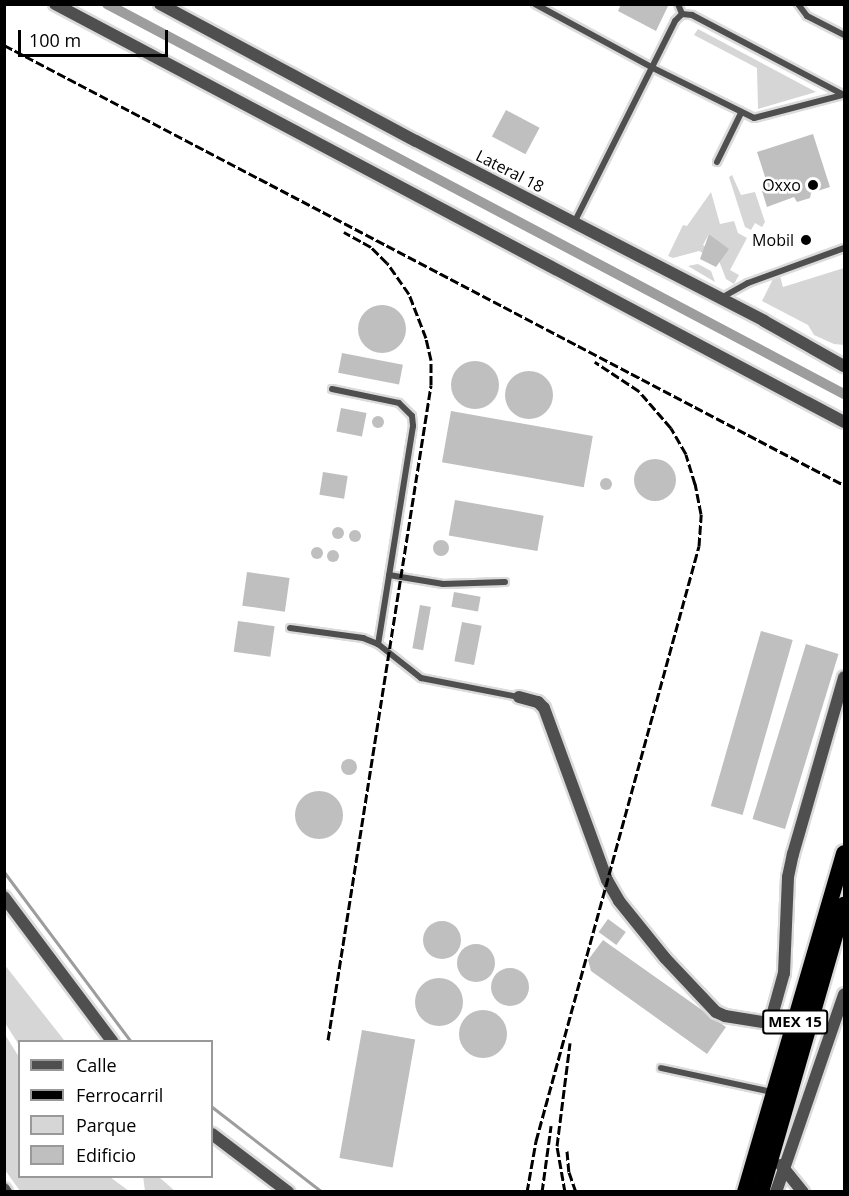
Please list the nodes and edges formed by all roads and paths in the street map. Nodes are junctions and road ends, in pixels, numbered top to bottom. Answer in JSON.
{"nodes":[{"id":1,"x":56,"y":4,"type":"edge"},
{"id":2,"x":160,"y":4,"type":"edge"},
{"id":3,"x":535,"y":4,"type":"edge"},
{"id":4,"x":678,"y":4,"type":"edge"},
{"id":5,"x":798,"y":4,"type":"edge"},
{"id":6,"x":682,"y":14,"type":"junction"},
{"id":7,"x":844,"y":35,"type":"edge"},
{"id":8,"x":651,"y":67,"type":"junction"},
{"id":9,"x":844,"y":95,"type":"edge"},
{"id":10,"x":741,"y":113,"type":"junction"},
{"id":11,"x":717,"y":162,"type":"dead end"},
{"id":12,"x":574,"y":223,"type":"junction"},
{"id":13,"x":844,"y":248,"type":"edge"},
{"id":14,"x":721,"y":298,"type":"junction"},
{"id":15,"x":844,"y":366,"type":"edge"},
{"id":16,"x":332,"y":389,"type":"dead end"},
{"id":17,"x":844,"y":423,"type":"edge"},
{"id":18,"x":389,"y":575,"type":"junction"},
{"id":19,"x":505,"y":582,"type":"dead end"},
{"id":20,"x":290,"y":628,"type":"dead end"},
{"id":21,"x":378,"y":644,"type":"junction"},
{"id":22,"x":844,"y":677,"type":"edge"},
{"id":23,"x":519,"y":697,"type":"joint"},
{"id":24,"x":844,"y":853,"type":"edge"},
{"id":25,"x":4,"y":897,"type":"edge"},
{"id":26,"x":844,"y":904,"type":"edge"},
{"id":27,"x":844,"y":994,"type":"edge"},
{"id":28,"x":842,"y":1010,"type":"edge"},
{"id":29,"x":770,"y":1023,"type":"junction"},
{"id":30,"x":794,"y":1027,"type":"junction"},
{"id":31,"x":112,"y":1040,"type":"edge"},
{"id":32,"x":661,"y":1068,"type":"dead end"},
{"id":33,"x":774,"y":1092,"type":"junction"},
{"id":34,"x":213,"y":1135,"type":"edge"},
{"id":35,"x":774,"y":1151,"type":"junction"},
{"id":36,"x":782,"y":1169,"type":"junction"},
{"id":37,"x":288,"y":1191,"type":"edge"},
{"id":38,"x":745,"y":1191,"type":"edge"},
{"id":39,"x":762,"y":1191,"type":"edge"},
{"id":40,"x":776,"y":1191,"type":"edge"},
{"id":41,"x":803,"y":1191,"type":"edge"}],
"edges":[{"from":1,"to":17,"type":"street"},
{"from":2,"to":12,"type":"street","name":"Lateral 18"},
{"from":3,"to":8,"type":"lane"},
{"from":4,"to":6,"type":"lane"},
{"from":5,"to":7,"type":"lane"},
{"from":6,"to":8,"type":"lane"},
{"from":6,"to":9,"type":"lane"},
{"from":8,"to":10,"type":"lane"},
{"from":8,"to":12,"type":"lane"},
{"from":9,"to":10,"type":"lane"},
{"from":10,"to":11,"type":"lane"},
{"from":12,"to":14,"type":"street","name":"Lateral 18"},
{"from":13,"to":14,"type":"lane"},
{"from":14,"to":15,"type":"street","name":"Lateral 18"},
{"from":16,"to":18,"type":"lane"},
{"from":18,"to":19,"type":"lane"},
{"from":18,"to":21,"type":"lane"},
{"from":20,"to":21,"type":"lane"},
{"from":21,"to":23,"type":"lane"},
{"from":22,"to":29,"type":"street"},
{"from":23,"to":29,"type":"street"},
{"from":24,"to":30,"type":"highway","number":"MEX 15"},
{"from":25,"to":31,"type":"street"},
{"from":26,"to":35,"type":"highway","number":"MEX 15"},
{"from":27,"to":28,"type":"street"},
{"from":28,"to":36,"type":"street"},
{"from":29,"to":30,"type":"street"},
{"from":30,"to":33,"type":"highway","number":"MEX 15"},
{"from":32,"to":33,"type":"lane"},
{"from":33,"to":38,"type":"highway","number":"MEX 15"},
{"from":34,"to":37,"type":"street"},
{"from":35,"to":36,"type":"street"},
{"from":35,"to":39,"type":"highway","number":"MEX 15"},
{"from":36,"to":40,"type":"street"},
{"from":36,"to":41,"type":"street"}]}
